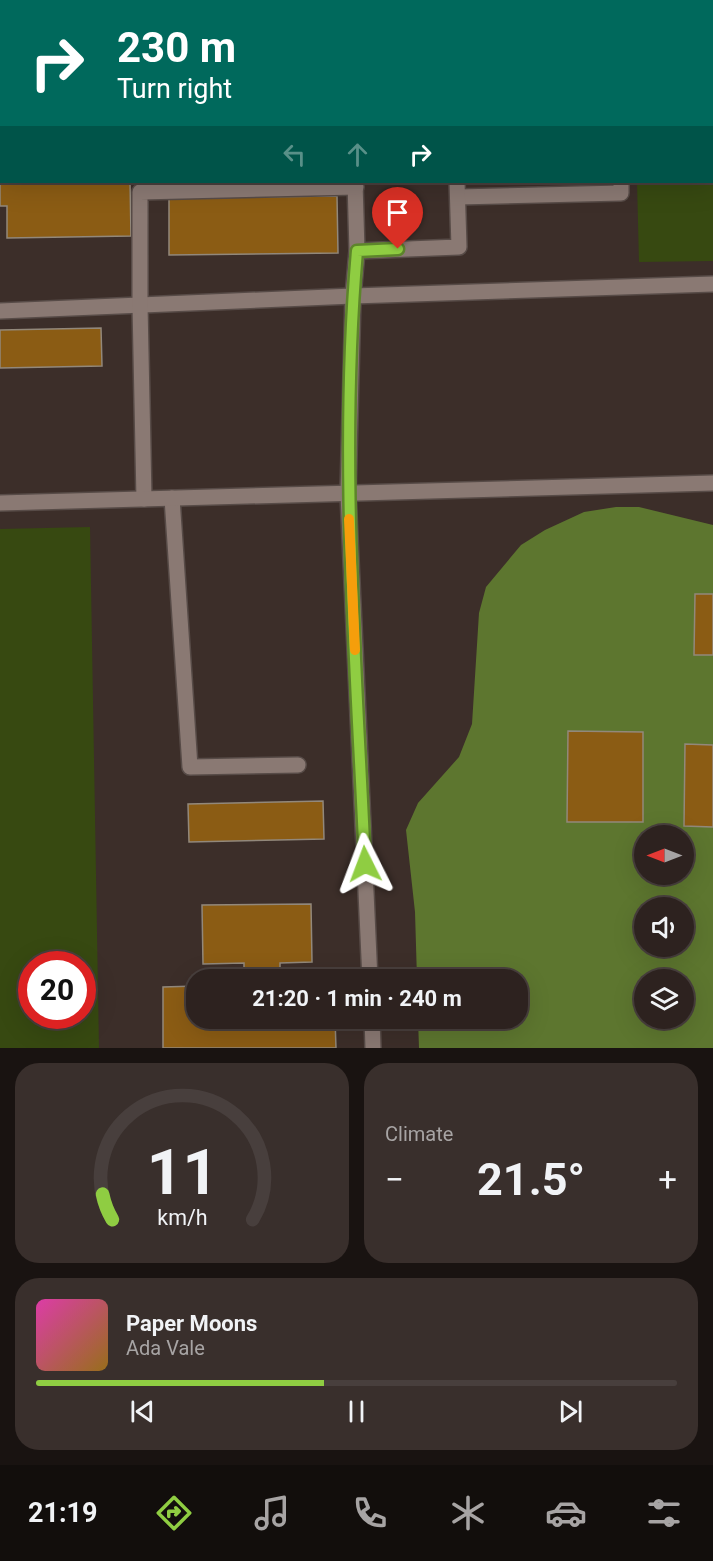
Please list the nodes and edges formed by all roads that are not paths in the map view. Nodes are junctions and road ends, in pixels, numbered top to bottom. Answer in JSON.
{"nodes":[{"id":1,"x":621,"y":183,"type":"edge"},
{"id":2,"x":356,"y":184,"type":"edge"},
{"id":3,"x":458,"y":189,"type":"edge"},
{"id":4,"x":357,"y":251,"type":"junction"},
{"id":5,"x":713,"y":284,"type":"edge"},
{"id":6,"x":353,"y":296,"type":"junction"},
{"id":7,"x":140,"y":305,"type":"junction"},
{"id":8,"x":0,"y":311,"type":"edge"},
{"id":9,"x":713,"y":483,"type":"edge"},
{"id":10,"x":348,"y":494,"type":"junction"},
{"id":11,"x":172,"y":498,"type":"junction"},
{"id":12,"x":144,"y":499,"type":"junction"},
{"id":13,"x":0,"y":503,"type":"edge"},
{"id":14,"x":298,"y":765,"type":"dead end"},
{"id":15,"x":370,"y":969,"type":"edge"},
{"id":16,"x":372,"y":1029,"type":"edge"},
{"id":17,"x":373,"y":1048,"type":"edge"}],
"edges":[{"from":1,"to":3,"type":"lane"},
{"from":2,"to":4,"type":"lane"},
{"from":2,"to":7,"type":"lane"},
{"from":3,"to":4,"type":"lane"},
{"from":4,"to":6,"type":"lane"},
{"from":5,"to":6,"type":"lane"},
{"from":6,"to":7,"type":"lane"},
{"from":6,"to":10,"type":"lane"},
{"from":7,"to":8,"type":"lane"},
{"from":7,"to":12,"type":"lane"},
{"from":9,"to":10,"type":"lane"},
{"from":10,"to":11,"type":"lane"},
{"from":10,"to":15,"type":"lane"},
{"from":11,"to":12,"type":"lane"},
{"from":11,"to":14,"type":"lane"},
{"from":12,"to":13,"type":"lane"},
{"from":16,"to":17,"type":"lane"}]}
